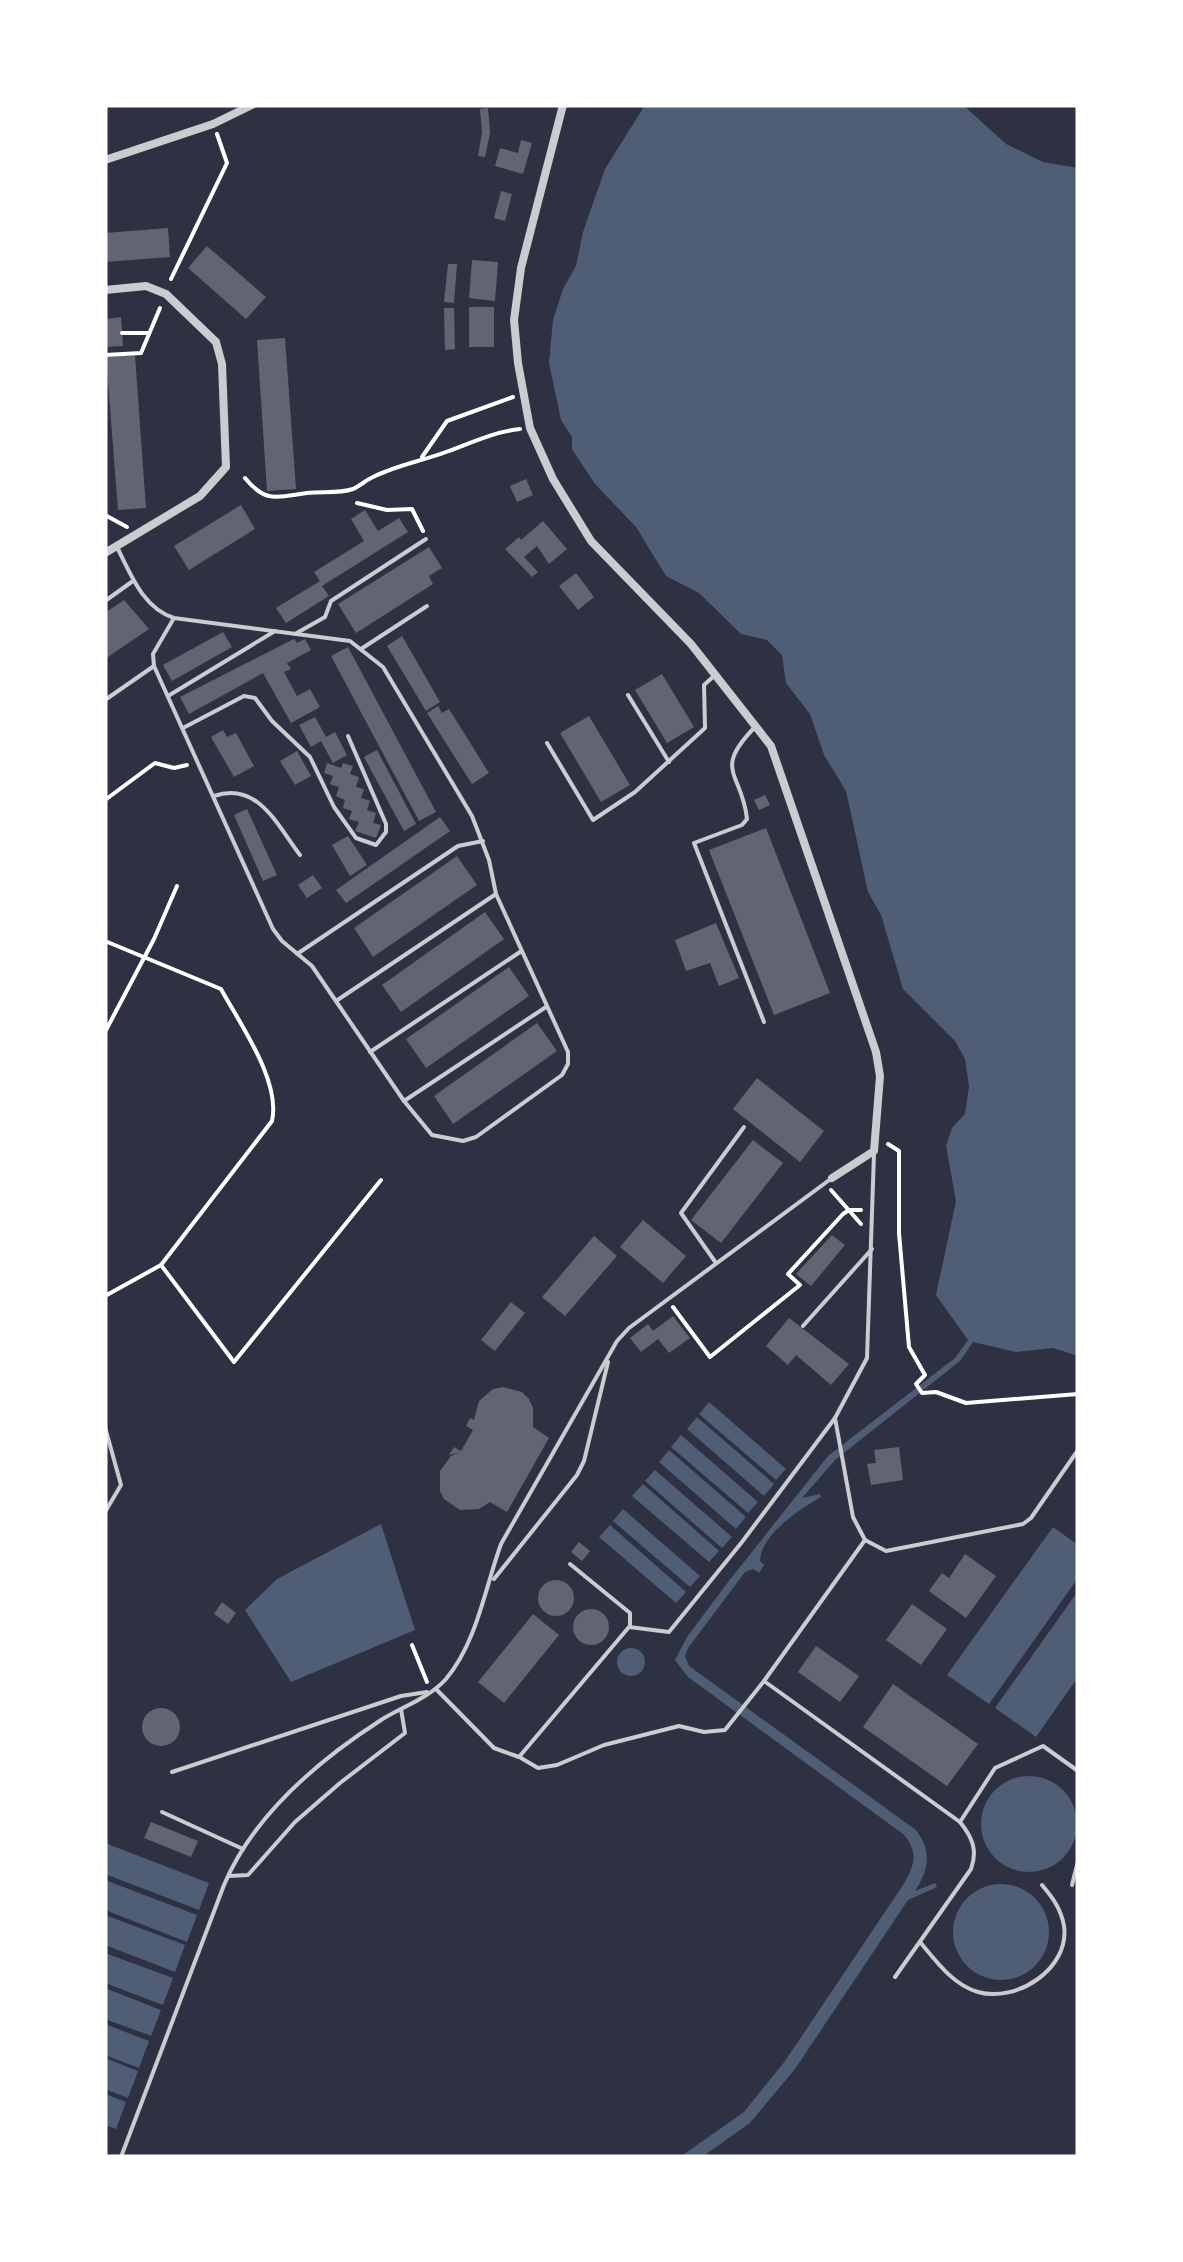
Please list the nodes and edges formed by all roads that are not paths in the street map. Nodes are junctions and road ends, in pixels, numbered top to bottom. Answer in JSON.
{"nodes":[{"id":1,"x":252,"y":105,"type":"edge"},
{"id":2,"x":564,"y":105,"type":"edge"},
{"id":3,"x":105,"y":160,"type":"edge"},
{"id":4,"x":105,"y":290,"type":"edge"},
{"id":5,"x":426,"y":539,"type":"road end"},
{"id":6,"x":117,"y":546,"type":"junction"},
{"id":7,"x":105,"y":553,"type":"edge"},
{"id":8,"x":134,"y":580,"type":"junction"},
{"id":9,"x":105,"y":602,"type":"edge"},
{"id":10,"x":427,"y":606,"type":"dead end"},
{"id":11,"x":174,"y":618,"type":"junction"},
{"id":12,"x":276,"y":632,"type":"junction"},
{"id":13,"x":295,"y":634,"type":"junction"},
{"id":14,"x":361,"y":648,"type":"junction"},
{"id":15,"x":154,"y":666,"type":"junction"},
{"id":16,"x":715,"y":675,"type":"junction"},
{"id":17,"x":628,"y":695,"type":"dead end"},
{"id":18,"x":168,"y":696,"type":"junction"},
{"id":19,"x":105,"y":700,"type":"edge"},
{"id":20,"x":758,"y":725,"type":"junction"},
{"id":21,"x":183,"y":728,"type":"junction"},
{"id":22,"x":348,"y":736,"type":"dead end"},
{"id":23,"x":547,"y":743,"type":"dead end"},
{"id":24,"x":669,"y":762,"type":"junction"},
{"id":25,"x":214,"y":796,"type":"junction"},
{"id":26,"x":483,"y":840,"type":"junction"},
{"id":27,"x":300,"y":856,"type":"dead end"},
{"id":28,"x":496,"y":894,"type":"junction"},
{"id":29,"x":522,"y":951,"type":"junction"},
{"id":30,"x":298,"y":954,"type":"junction"},
{"id":31,"x":336,"y":1001,"type":"junction"},
{"id":32,"x":547,"y":1007,"type":"junction"},
{"id":33,"x":764,"y":1022,"type":"dead end"},
{"id":34,"x":370,"y":1052,"type":"junction"},
{"id":35,"x":404,"y":1101,"type":"junction"},
{"id":36,"x":744,"y":1128,"type":"dead end"},
{"id":37,"x":874,"y":1151,"type":"junction"},
{"id":38,"x":829,"y":1180,"type":"joint"},
{"id":39,"x":872,"y":1249,"type":"junction"},
{"id":40,"x":716,"y":1263,"type":"junction"},
{"id":41,"x":803,"y":1326,"type":"dead end"},
{"id":42,"x":609,"y":1358,"type":"junction"},
{"id":43,"x":835,"y":1418,"type":"junction"},
{"id":44,"x":105,"y":1427,"type":"edge"},
{"id":45,"x":1078,"y":1450,"type":"edge"},
{"id":46,"x":105,"y":1512,"type":"edge"},
{"id":47,"x":865,"y":1540,"type":"junction"},
{"id":48,"x":570,"y":1564,"type":"dead end"},
{"id":49,"x":492,"y":1580,"type":"junction"},
{"id":50,"x":630,"y":1628,"type":"junction"},
{"id":51,"x":764,"y":1681,"type":"junction"},
{"id":52,"x":433,"y":1690,"type":"junction"},
{"id":53,"x":401,"y":1710,"type":"junction"},
{"id":54,"x":519,"y":1757,"type":"junction"},
{"id":55,"x":1078,"y":1771,"type":"edge"},
{"id":56,"x":172,"y":1772,"type":"dead end"},
{"id":57,"x":162,"y":1812,"type":"dead end"},
{"id":58,"x":960,"y":1822,"type":"junction"},
{"id":59,"x":242,"y":1848,"type":"junction"},
{"id":60,"x":1078,"y":1861,"type":"edge"},
{"id":61,"x":227,"y":1876,"type":"junction"},
{"id":62,"x":1072,"y":1884,"type":"dead end"},
{"id":63,"x":1042,"y":1885,"type":"dead end"},
{"id":64,"x":920,"y":1942,"type":"junction"},
{"id":65,"x":895,"y":1978,"type":"dead end"},
{"id":66,"x":121,"y":2157,"type":"edge"}],
"edges":[{"from":1,"to":3,"type":"street"},
{"from":2,"to":16,"type":"street"},
{"from":4,"to":6,"type":"street"},
{"from":5,"to":13,"type":"lane"},
{"from":6,"to":7,"type":"street"},
{"from":6,"to":8,"type":"lane"},
{"from":8,"to":9,"type":"lane"},
{"from":8,"to":11,"type":"lane"},
{"from":10,"to":14,"type":"lane"},
{"from":11,"to":12,"type":"lane"},
{"from":11,"to":15,"type":"lane"},
{"from":12,"to":13,"type":"lane"},
{"from":12,"to":18,"type":"lane"},
{"from":13,"to":14,"type":"lane"},
{"from":14,"to":26,"type":"lane"},
{"from":15,"to":18,"type":"lane"},
{"from":15,"to":19,"type":"lane"},
{"from":16,"to":20,"type":"street"},
{"from":16,"to":24,"type":"lane"},
{"from":17,"to":24,"type":"lane"},
{"from":18,"to":21,"type":"lane"},
{"from":20,"to":33,"type":"lane"},
{"from":20,"to":37,"type":"street"},
{"from":21,"to":22,"type":"lane"},
{"from":21,"to":25,"type":"lane"},
{"from":23,"to":24,"type":"lane"},
{"from":25,"to":27,"type":"lane"},
{"from":25,"to":30,"type":"lane"},
{"from":26,"to":28,"type":"lane"},
{"from":26,"to":30,"type":"lane"},
{"from":28,"to":29,"type":"lane"},
{"from":28,"to":31,"type":"lane"},
{"from":29,"to":32,"type":"lane"},
{"from":29,"to":34,"type":"lane"},
{"from":30,"to":31,"type":"lane"},
{"from":31,"to":34,"type":"lane"},
{"from":32,"to":35,"type":"lane"},
{"from":32,"to":35,"type":"lane"},
{"from":34,"to":35,"type":"lane"},
{"from":36,"to":40,"type":"lane"},
{"from":37,"to":38,"type":"street"},
{"from":37,"to":39,"type":"lane"},
{"from":38,"to":40,"type":"lane"},
{"from":39,"to":41,"type":"lane"},
{"from":39,"to":43,"type":"lane"},
{"from":40,"to":42,"type":"lane"},
{"from":42,"to":49,"type":"lane"},
{"from":42,"to":49,"type":"lane"},
{"from":43,"to":47,"type":"lane"},
{"from":43,"to":50,"type":"lane"},
{"from":44,"to":46,"type":"lane"},
{"from":45,"to":47,"type":"lane"},
{"from":47,"to":51,"type":"lane"},
{"from":48,"to":50,"type":"lane"},
{"from":49,"to":52,"type":"lane"},
{"from":50,"to":54,"type":"lane"},
{"from":51,"to":54,"type":"lane"},
{"from":51,"to":58,"type":"lane"},
{"from":52,"to":53,"type":"lane"},
{"from":52,"to":54,"type":"lane"},
{"from":52,"to":56,"type":"lane"},
{"from":53,"to":59,"type":"lane"},
{"from":53,"to":61,"type":"lane"},
{"from":55,"to":58,"type":"lane"},
{"from":57,"to":59,"type":"lane"},
{"from":58,"to":64,"type":"lane"},
{"from":59,"to":61,"type":"lane"},
{"from":60,"to":62,"type":"lane"},
{"from":61,"to":66,"type":"lane"},
{"from":63,"to":64,"type":"lane"},
{"from":64,"to":65,"type":"lane"}]}
